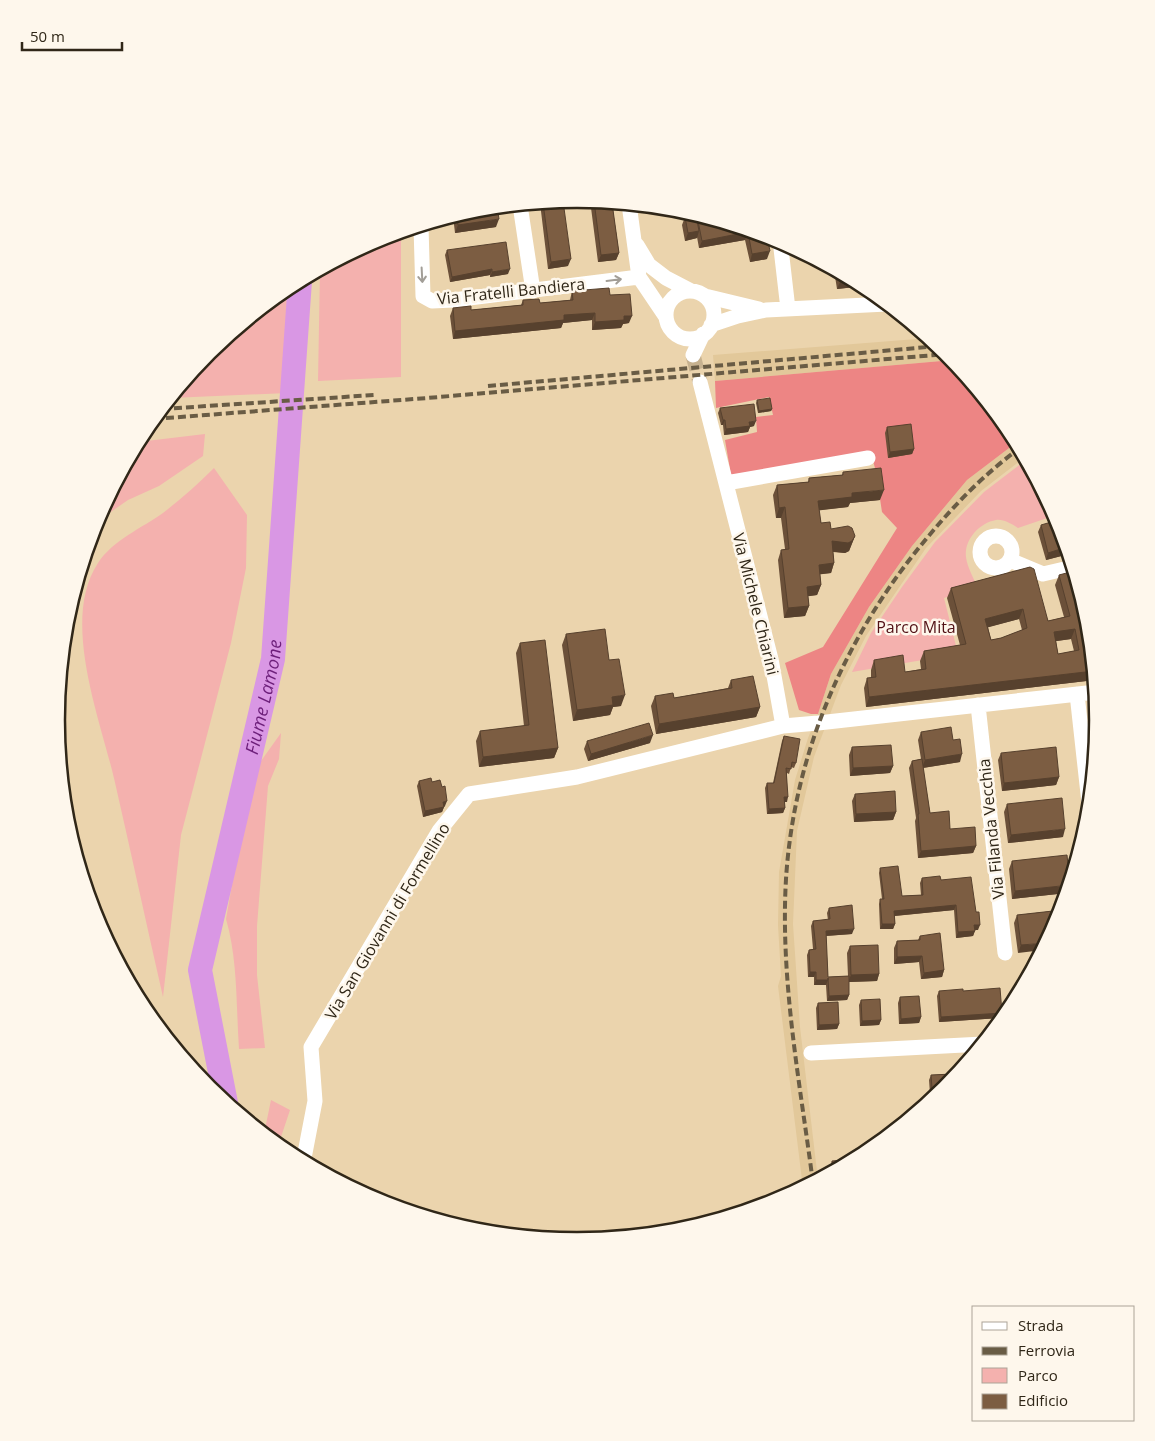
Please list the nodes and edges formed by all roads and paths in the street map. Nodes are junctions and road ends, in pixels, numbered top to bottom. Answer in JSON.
{"nodes":[{"id":1,"x":521,"y":211,"type":"edge"},
{"id":2,"x":630,"y":211,"type":"edge"},
{"id":3,"x":421,"y":232,"type":"edge"},
{"id":4,"x":635,"y":242,"type":"junction"},
{"id":5,"x":781,"y":250,"type":"edge"},
{"id":6,"x":638,"y":277,"type":"junction"},
{"id":7,"x":533,"y":291,"type":"junction"},
{"id":8,"x":698,"y":293,"type":"junction"},
{"id":9,"x":876,"y":305,"type":"edge"},
{"id":10,"x":788,"y":309,"type":"junction"},
{"id":11,"x":766,"y":310,"type":"junction"},
{"id":12,"x":666,"y":317,"type":"junction"},
{"id":13,"x":707,"y":330,"type":"junction"},
{"id":14,"x":684,"y":338,"type":"junction"},
{"id":15,"x":700,"y":382,"type":"tunnel mouth"},
{"id":16,"x":868,"y":458,"type":"dead end"},
{"id":17,"x":726,"y":483,"type":"junction"},
{"id":18,"x":1010,"y":560,"type":"dead end"},
{"id":19,"x":1067,"y":568,"type":"edge"},
{"id":20,"x":1089,"y":693,"type":"edge"},
{"id":21,"x":1077,"y":694,"type":"junction"},
{"id":22,"x":978,"y":704,"type":"junction"},
{"id":23,"x":783,"y":726,"type":"junction"},
{"id":24,"x":1087,"y":781,"type":"edge"},
{"id":25,"x":1005,"y":953,"type":"dead end"},
{"id":26,"x":972,"y":1047,"type":"edge"},
{"id":27,"x":811,"y":1053,"type":"dead end"},
{"id":28,"x":305,"y":1154,"type":"edge"}],
"edges":[{"from":1,"to":7,"type":"street"},
{"from":2,"to":4,"type":"street"},
{"from":3,"to":7,"type":"street","name":"Via Fratelli Bandiera","one_way":true},
{"from":4,"to":6,"type":"street"},
{"from":4,"to":8,"type":"street"},
{"from":5,"to":10,"type":"street"},
{"from":7,"to":6,"type":"street","name":"Via Fratelli Bandiera","one_way":true},
{"from":6,"to":12,"type":"street"},
{"from":8,"to":11,"type":"street"},
{"from":8,"to":12,"type":"street"},
{"from":8,"to":13,"type":"street"},
{"from":9,"to":10,"type":"street"},
{"from":10,"to":11,"type":"street"},
{"from":11,"to":13,"type":"street"},
{"from":12,"to":14,"type":"street"},
{"from":13,"to":14,"type":"street"},
{"from":13,"to":14,"type":"street"},
{"from":15,"to":17,"type":"street","name":"Via Michele Chiarini"},
{"from":16,"to":17,"type":"street"},
{"from":17,"to":23,"type":"street","name":"Via Michele Chiarini"},
{"from":18,"to":19,"type":"street"},
{"from":20,"to":21,"type":"street"},
{"from":21,"to":22,"type":"street"},
{"from":21,"to":24,"type":"street"},
{"from":22,"to":23,"type":"street"},
{"from":22,"to":25,"type":"street","name":"Via Filanda Vecchia"},
{"from":23,"to":28,"type":"street","name":"Via San Giovanni di Formellino"},
{"from":26,"to":27,"type":"street"}]}
